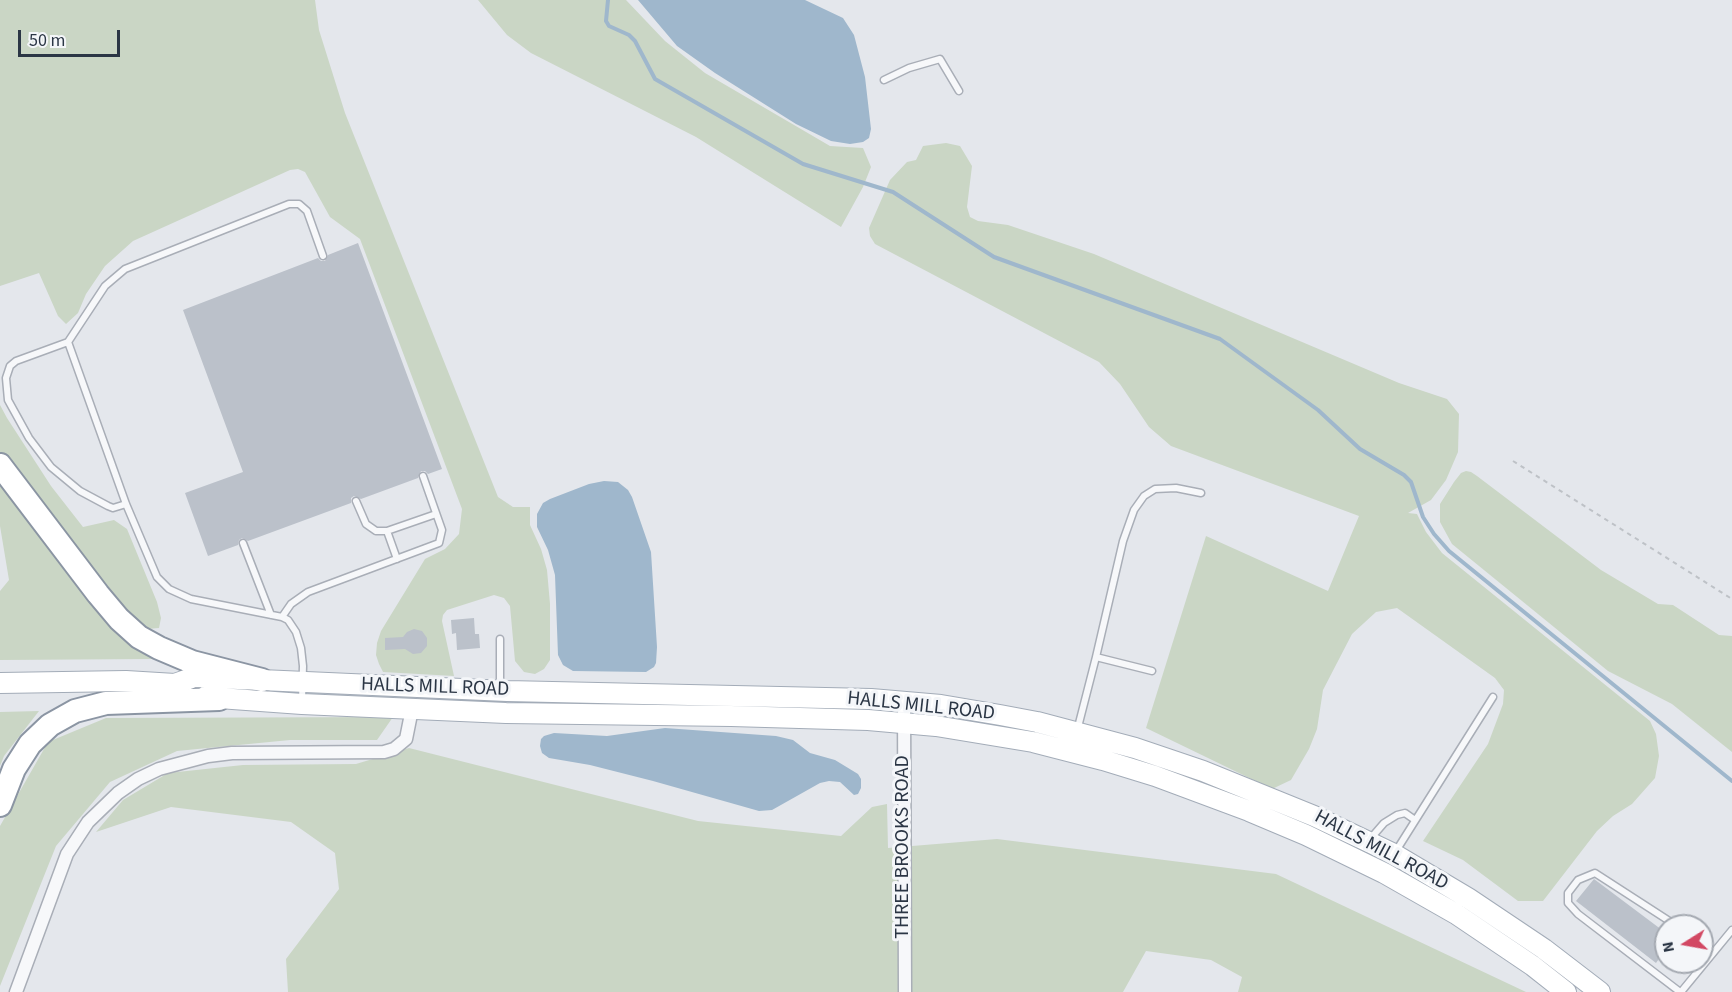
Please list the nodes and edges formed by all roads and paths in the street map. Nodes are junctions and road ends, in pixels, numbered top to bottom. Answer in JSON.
{"nodes":[{"id":1,"x":884,"y":80,"type":"dead end"},
{"id":2,"x":959,"y":91,"type":"dead end"},
{"id":3,"x":323,"y":256,"type":"dead end"},
{"id":4,"x":68,"y":342,"type":"junction"},
{"id":5,"x":1513,"y":461,"type":"dead end"},
{"id":6,"x":0,"y":465,"type":"edge"},
{"id":7,"x":423,"y":476,"type":"dead end"},
{"id":8,"x":1201,"y":493,"type":"dead end"},
{"id":9,"x":356,"y":501,"type":"dead end"},
{"id":10,"x":126,"y":504,"type":"junction"},
{"id":11,"x":436,"y":514,"type":"junction"},
{"id":12,"x":387,"y":531,"type":"junction"},
{"id":13,"x":243,"y":543,"type":"dead end"},
{"id":14,"x":397,"y":559,"type":"junction"},
{"id":15,"x":1732,"y":599,"type":"edge"},
{"id":16,"x":271,"y":615,"type":"junction"},
{"id":17,"x":282,"y":617,"type":"junction"},
{"id":18,"x":500,"y":639,"type":"dead end"},
{"id":19,"x":1096,"y":657,"type":"junction"},
{"id":20,"x":1152,"y":670,"type":"dead end"},
{"id":21,"x":262,"y":680,"type":"junction"},
{"id":22,"x":303,"y":682,"type":"junction"},
{"id":23,"x":0,"y":683,"type":"edge"},
{"id":24,"x":176,"y":684,"type":"junction"},
{"id":25,"x":500,"y":691,"type":"junction"},
{"id":26,"x":814,"y":697,"type":"junction"},
{"id":27,"x":1493,"y":697,"type":"dead end"},
{"id":28,"x":219,"y":699,"type":"junction"},
{"id":29,"x":904,"y":701,"type":"junction"},
{"id":30,"x":302,"y":704,"type":"junction"},
{"id":31,"x":412,"y":709,"type":"junction"},
{"id":32,"x":731,"y":716,"type":"junction"},
{"id":33,"x":903,"y":723,"type":"junction"},
{"id":34,"x":1077,"y":732,"type":"junction"},
{"id":35,"x":0,"y":806,"type":"edge"},
{"id":36,"x":1415,"y":820,"type":"junction"},
{"id":37,"x":1369,"y":841,"type":"junction"},
{"id":38,"x":1394,"y":854,"type":"junction"},
{"id":39,"x":1658,"y":914,"type":"edge"},
{"id":40,"x":1732,"y":930,"type":"edge"},
{"id":41,"x":1714,"y":952,"type":"edge"},
{"id":42,"x":1654,"y":972,"type":"edge"},
{"id":43,"x":1656,"y":974,"type":"edge"},
{"id":44,"x":1695,"y":974,"type":"edge"},
{"id":45,"x":16,"y":992,"type":"edge"},
{"id":46,"x":905,"y":992,"type":"edge"},
{"id":47,"x":1566,"y":992,"type":"edge"},
{"id":48,"x":1600,"y":992,"type":"edge"},
{"id":49,"x":1680,"y":992,"type":"edge"}],
"edges":[{"from":1,"to":2,"type":"lane"},
{"from":3,"to":4,"type":"lane"},
{"from":4,"to":10,"type":"lane"},
{"from":4,"to":10,"type":"lane"},
{"from":5,"to":15,"type":"path"},
{"from":6,"to":21,"type":"highway"},
{"from":7,"to":11,"type":"lane"},
{"from":8,"to":19,"type":"lane"},
{"from":9,"to":12,"type":"lane"},
{"from":10,"to":16,"type":"lane"},
{"from":11,"to":12,"type":"lane"},
{"from":11,"to":14,"type":"lane"},
{"from":12,"to":14,"type":"lane"},
{"from":13,"to":16,"type":"lane"},
{"from":14,"to":17,"type":"lane"},
{"from":16,"to":17,"type":"lane"},
{"from":17,"to":22,"type":"lane"},
{"from":18,"to":25,"type":"lane"},
{"from":19,"to":20,"type":"lane"},
{"from":19,"to":34,"type":"lane"},
{"from":21,"to":22,"type":"main road","name":"HALLS MILL ROAD"},
{"from":21,"to":24,"type":"main road","name":"HALLS MILL ROAD"},
{"from":22,"to":25,"type":"main road","name":"HALLS MILL ROAD"},
{"from":22,"to":30,"type":"lane"},
{"from":23,"to":24,"type":"main road","name":"HALLS MILL ROAD"},
{"from":24,"to":28,"type":"main road","name":"HALLS MILL ROAD"},
{"from":25,"to":26,"type":"main road","name":"HALLS MILL ROAD"},
{"from":26,"to":29,"type":"main road","name":"HALLS MILL ROAD"},
{"from":26,"to":32,"type":"main road"},
{"from":27,"to":36,"type":"lane"},
{"from":28,"to":30,"type":"main road","name":"HALLS MILL ROAD"},
{"from":28,"to":35,"type":"highway"},
{"from":29,"to":33,"type":"street","name":"THREE BROOKS ROAD"},
{"from":29,"to":34,"type":"main road","name":"HALLS MILL ROAD"},
{"from":30,"to":31,"type":"main road","name":"HALLS MILL ROAD"},
{"from":31,"to":32,"type":"main road","name":"HALLS MILL ROAD"},
{"from":31,"to":45,"type":"street"},
{"from":32,"to":33,"type":"main road","name":"HALLS MILL ROAD"},
{"from":33,"to":46,"type":"street","name":"THREE BROOKS ROAD"},
{"from":33,"to":47,"type":"main road","name":"HALLS MILL ROAD"},
{"from":34,"to":37,"type":"main road","name":"HALLS MILL ROAD"},
{"from":36,"to":37,"type":"lane"},
{"from":36,"to":38,"type":"lane"},
{"from":37,"to":38,"type":"main road","name":"HALLS MILL ROAD"},
{"from":38,"to":48,"type":"main road","name":"HALLS MILL ROAD"},
{"from":39,"to":42,"type":"lane"},
{"from":40,"to":41,"type":"lane"},
{"from":43,"to":49,"type":"lane"},
{"from":44,"to":49,"type":"lane"}]}
